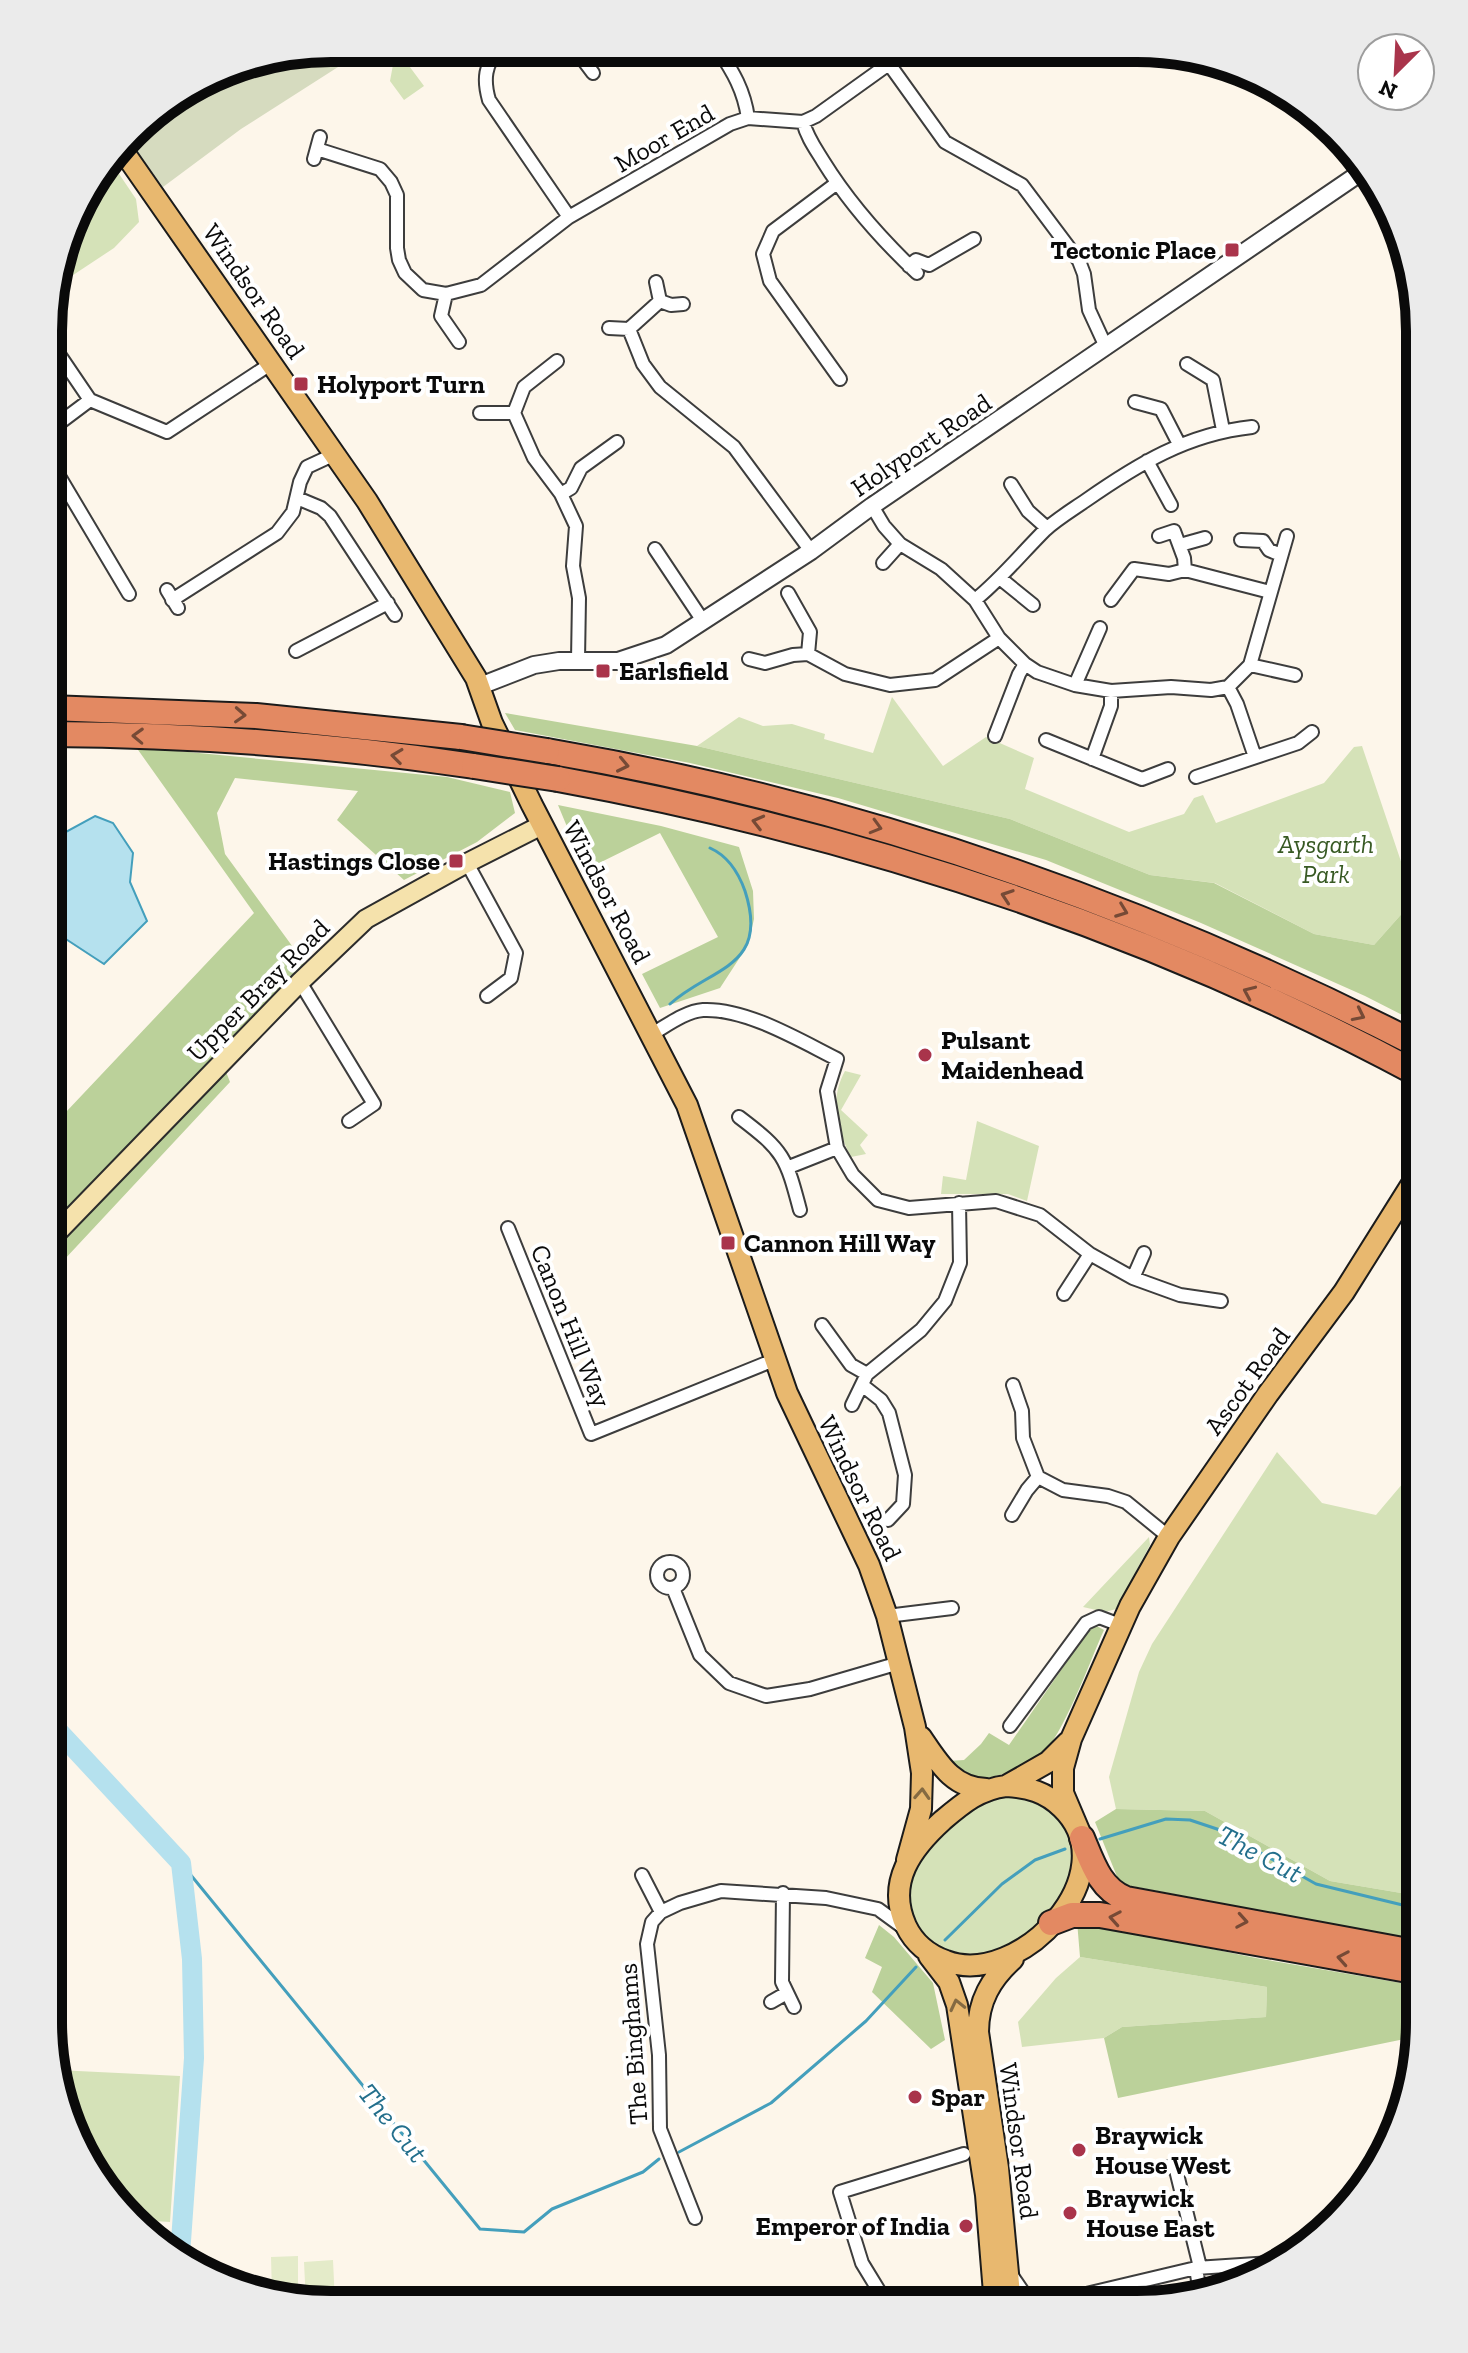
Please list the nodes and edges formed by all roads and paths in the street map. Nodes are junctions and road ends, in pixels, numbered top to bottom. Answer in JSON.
{"nodes":[{"id":1,"x":488,"y":62,"type":"edge"},
{"id":2,"x":585,"y":62,"type":"edge"},
{"id":3,"x":727,"y":62,"type":"edge"},
{"id":4,"x":890,"y":63,"type":"joint"},
{"id":5,"x":593,"y":73,"type":"dead end"},
{"id":6,"x":748,"y":118,"type":"junction"},
{"id":7,"x":803,"y":122,"type":"junction"},
{"id":8,"x":317,"y":149,"type":"dead end"},
{"id":9,"x":127,"y":156,"type":"edge"},
{"id":10,"x":1356,"y":176,"type":"edge"},
{"id":11,"x":837,"y":183,"type":"junction"},
{"id":12,"x":569,"y":217,"type":"junction"},
{"id":13,"x":974,"y":239,"type":"dead end"},
{"id":14,"x":656,"y":282,"type":"dead end"},
{"id":15,"x":446,"y":294,"type":"junction"},
{"id":16,"x":660,"y":301,"type":"junction"},
{"id":17,"x":683,"y":304,"type":"dead end"},
{"id":18,"x":609,"y":328,"type":"dead end"},
{"id":19,"x":629,"y":329,"type":"junction"},
{"id":20,"x":459,"y":342,"type":"dead end"},
{"id":21,"x":1106,"y":347,"type":"junction"},
{"id":22,"x":62,"y":359,"type":"edge"},
{"id":23,"x":557,"y":361,"type":"dead end"},
{"id":24,"x":272,"y":363,"type":"junction"},
{"id":25,"x":1187,"y":364,"type":"dead end"},
{"id":26,"x":840,"y":380,"type":"dead end"},
{"id":27,"x":90,"y":400,"type":"junction"},
{"id":28,"x":1135,"y":402,"type":"dead end"},
{"id":29,"x":480,"y":413,"type":"dead end"},
{"id":30,"x":514,"y":413,"type":"junction"},
{"id":31,"x":62,"y":421,"type":"edge"},
{"id":32,"x":1252,"y":427,"type":"dead end"},
{"id":33,"x":1223,"y":430,"type":"junction"},
{"id":34,"x":617,"y":442,"type":"dead end"},
{"id":35,"x":1179,"y":444,"type":"junction"},
{"id":36,"x":335,"y":454,"type":"junction"},
{"id":37,"x":1147,"y":461,"type":"junction"},
{"id":38,"x":62,"y":480,"type":"edge"},
{"id":39,"x":1011,"y":484,"type":"dead end"},
{"id":40,"x":561,"y":494,"type":"junction"},
{"id":41,"x":297,"y":498,"type":"junction"},
{"id":42,"x":1171,"y":505,"type":"dead end"},
{"id":43,"x":872,"y":506,"type":"junction"},
{"id":44,"x":1047,"y":528,"type":"junction"},
{"id":45,"x":1159,"y":536,"type":"dead end"},
{"id":46,"x":1287,"y":536,"type":"dead end"},
{"id":47,"x":1205,"y":538,"type":"dead end"},
{"id":48,"x":1241,"y":540,"type":"dead end"},
{"id":49,"x":900,"y":544,"type":"junction"},
{"id":50,"x":1180,"y":545,"type":"junction"},
{"id":51,"x":811,"y":551,"type":"junction"},
{"id":52,"x":1281,"y":555,"type":"junction"},
{"id":53,"x":647,"y":562,"type":"dead end"},
{"id":54,"x":883,"y":563,"type":"dead end"},
{"id":55,"x":1185,"y":570,"type":"junction"},
{"id":56,"x":1001,"y":579,"type":"junction"},
{"id":57,"x":1270,"y":592,"type":"junction"},
{"id":58,"x":788,"y":593,"type":"dead end"},
{"id":59,"x":129,"y":594,"type":"dead end"},
{"id":60,"x":173,"y":599,"type":"dead end"},
{"id":61,"x":975,"y":600,"type":"junction"},
{"id":62,"x":1111,"y":600,"type":"dead end"},
{"id":63,"x":388,"y":603,"type":"junction"},
{"id":64,"x":1033,"y":605,"type":"dead end"},
{"id":65,"x":395,"y":615,"type":"dead end"},
{"id":66,"x":703,"y":621,"type":"junction"},
{"id":67,"x":1100,"y":628,"type":"dead end"},
{"id":68,"x":999,"y":638,"type":"junction"},
{"id":69,"x":296,"y":651,"type":"dead end"},
{"id":70,"x":808,"y":654,"type":"junction"},
{"id":71,"x":749,"y":659,"type":"dead end"},
{"id":72,"x":578,"y":660,"type":"junction"},
{"id":73,"x":1025,"y":664,"type":"junction"},
{"id":74,"x":1250,"y":665,"type":"junction"},
{"id":75,"x":1295,"y":675,"type":"dead end"},
{"id":76,"x":1075,"y":685,"type":"junction"},
{"id":77,"x":480,"y":686,"type":"junction"},
{"id":78,"x":1228,"y":687,"type":"junction"},
{"id":79,"x":1111,"y":691,"type":"junction"},
{"id":80,"x":62,"y":708,"type":"edge"},
{"id":81,"x":1312,"y":732,"type":"dead end"},
{"id":82,"x":62,"y":734,"type":"edge"},
{"id":83,"x":995,"y":736,"type":"dead end"},
{"id":84,"x":1046,"y":740,"type":"dead end"},
{"id":85,"x":1255,"y":757,"type":"junction"},
{"id":86,"x":1092,"y":759,"type":"junction"},
{"id":87,"x":1168,"y":769,"type":"dead end"},
{"id":88,"x":1196,"y":777,"type":"dead end"},
{"id":89,"x":542,"y":825,"type":"junction"},
{"id":90,"x":467,"y":863,"type":"junction"},
{"id":91,"x":300,"y":982,"type":"junction"},
{"id":92,"x":487,"y":996,"type":"dead end"},
{"id":93,"x":652,"y":1034,"type":"junction"},
{"id":94,"x":1406,"y":1039,"type":"edge"},
{"id":95,"x":1406,"y":1068,"type":"edge"},
{"id":96,"x":739,"y":1117,"type":"dead end"},
{"id":97,"x":349,"y":1121,"type":"dead end"},
{"id":98,"x":837,"y":1148,"type":"junction"},
{"id":99,"x":789,"y":1167,"type":"junction"},
{"id":100,"x":1405,"y":1194,"type":"edge"},
{"id":101,"x":959,"y":1203,"type":"junction"},
{"id":102,"x":800,"y":1210,"type":"dead end"},
{"id":103,"x":62,"y":1228,"type":"edge"},
{"id":104,"x":508,"y":1228,"type":"dead end"},
{"id":105,"x":1144,"y":1253,"type":"dead end"},
{"id":106,"x":1090,"y":1254,"type":"junction"},
{"id":107,"x":1133,"y":1278,"type":"junction"},
{"id":108,"x":1064,"y":1294,"type":"dead end"},
{"id":109,"x":1221,"y":1301,"type":"dead end"},
{"id":110,"x":822,"y":1325,"type":"dead end"},
{"id":111,"x":774,"y":1360,"type":"junction"},
{"id":112,"x":864,"y":1379,"type":"junction"},
{"id":113,"x":1013,"y":1385,"type":"dead end"},
{"id":114,"x":852,"y":1405,"type":"dead end"},
{"id":115,"x":1038,"y":1477,"type":"junction"},
{"id":116,"x":1012,"y":1515,"type":"dead end"},
{"id":117,"x":888,"y":1520,"type":"dead end"},
{"id":118,"x":1169,"y":1537,"type":"junction"},
{"id":119,"x":673,"y":1588,"type":"dead end"},
{"id":120,"x":952,"y":1608,"type":"dead end"},
{"id":121,"x":887,"y":1616,"type":"junction"},
{"id":122,"x":1120,"y":1625,"type":"junction"},
{"id":123,"x":899,"y":1663,"type":"junction"},
{"id":124,"x":1010,"y":1726,"type":"dead end"},
{"id":125,"x":915,"y":1727,"type":"junction"},
{"id":126,"x":1071,"y":1739,"type":"junction"},
{"id":127,"x":996,"y":1788,"type":"junction"},
{"id":128,"x":1081,"y":1836,"type":"junction"},
{"id":129,"x":907,"y":1860,"type":"junction"},
{"id":130,"x":642,"y":1875,"type":"dead end"},
{"id":131,"x":900,"y":1882,"type":"junction"},
{"id":132,"x":783,"y":1893,"type":"junction"},
{"id":133,"x":878,"y":1909,"type":"junction"},
{"id":134,"x":661,"y":1912,"type":"junction"},
{"id":135,"x":1051,"y":1923,"type":"junction"},
{"id":136,"x":916,"y":1942,"type":"junction"},
{"id":137,"x":1405,"y":1950,"type":"edge"},
{"id":138,"x":1021,"y":1951,"type":"junction"},
{"id":139,"x":1405,"y":1970,"type":"edge"},
{"id":140,"x":785,"y":1994,"type":"junction"},
{"id":141,"x":771,"y":2002,"type":"dead end"},
{"id":142,"x":794,"y":2007,"type":"dead end"},
{"id":143,"x":964,"y":2154,"type":"dead end"},
{"id":144,"x":1194,"y":2162,"type":"dead end"},
{"id":145,"x":695,"y":2218,"type":"dead end"},
{"id":146,"x":1254,"y":2264,"type":"edge"},
{"id":147,"x":1198,"y":2268,"type":"junction"},
{"id":148,"x":1008,"y":2270,"type":"junction"},
{"id":149,"x":1199,"y":2284,"type":"edge"},
{"id":150,"x":879,"y":2291,"type":"edge"},
{"id":151,"x":994,"y":2291,"type":"edge"},
{"id":152,"x":1010,"y":2291,"type":"edge"},
{"id":153,"x":1022,"y":2291,"type":"edge"},
{"id":154,"x":1111,"y":2291,"type":"edge"}],
"edges":[{"from":1,"to":12,"type":"street"},
{"from":2,"to":5,"type":"street"},
{"from":3,"to":6,"type":"street"},
{"from":4,"to":7,"type":"street"},
{"from":4,"to":21,"type":"street"},
{"from":6,"to":7,"type":"street","name":"Moor End"},
{"from":6,"to":12,"type":"street","name":"Moor End"},
{"from":7,"to":11,"type":"street"},
{"from":8,"to":15,"type":"street"},
{"from":9,"to":24,"type":"main road","name":"Windsor Road"},
{"from":10,"to":21,"type":"street","name":"Holyport Road"},
{"from":11,"to":13,"type":"street"},
{"from":11,"to":26,"type":"street"},
{"from":12,"to":15,"type":"street","name":"Moor End"},
{"from":14,"to":16,"type":"street"},
{"from":15,"to":20,"type":"street"},
{"from":16,"to":17,"type":"street"},
{"from":16,"to":19,"type":"street"},
{"from":18,"to":19,"type":"street"},
{"from":19,"to":51,"type":"street"},
{"from":21,"to":43,"type":"street","name":"Holyport Road"},
{"from":22,"to":27,"type":"street"},
{"from":23,"to":30,"type":"street"},
{"from":24,"to":27,"type":"street"},
{"from":24,"to":36,"type":"main road","name":"Windsor Road"},
{"from":25,"to":33,"type":"street"},
{"from":27,"to":31,"type":"street"},
{"from":28,"to":35,"type":"street"},
{"from":29,"to":30,"type":"street"},
{"from":30,"to":40,"type":"street"},
{"from":32,"to":33,"type":"street"},
{"from":33,"to":35,"type":"street"},
{"from":34,"to":40,"type":"street"},
{"from":35,"to":37,"type":"street"},
{"from":36,"to":41,"type":"street"},
{"from":36,"to":77,"type":"main road","name":"Windsor Road"},
{"from":37,"to":42,"type":"street"},
{"from":37,"to":44,"type":"street"},
{"from":38,"to":59,"type":"street"},
{"from":39,"to":44,"type":"street"},
{"from":40,"to":72,"type":"street"},
{"from":41,"to":60,"type":"street"},
{"from":41,"to":63,"type":"street"},
{"from":43,"to":49,"type":"street"},
{"from":43,"to":51,"type":"street","name":"Holyport Road"},
{"from":44,"to":56,"type":"street"},
{"from":45,"to":50,"type":"street"},
{"from":46,"to":52,"type":"street"},
{"from":47,"to":50,"type":"street"},
{"from":48,"to":52,"type":"street"},
{"from":49,"to":54,"type":"street"},
{"from":49,"to":61,"type":"street"},
{"from":50,"to":55,"type":"street"},
{"from":51,"to":66,"type":"street","name":"Holyport Road"},
{"from":52,"to":57,"type":"street"},
{"from":53,"to":66,"type":"street"},
{"from":55,"to":57,"type":"street"},
{"from":55,"to":62,"type":"street"},
{"from":56,"to":61,"type":"street"},
{"from":56,"to":64,"type":"street"},
{"from":57,"to":74,"type":"street"},
{"from":58,"to":70,"type":"street"},
{"from":61,"to":68,"type":"street"},
{"from":63,"to":65,"type":"street"},
{"from":63,"to":69,"type":"street"},
{"from":66,"to":72,"type":"street","name":"Holyport Road"},
{"from":67,"to":76,"type":"street"},
{"from":68,"to":70,"type":"street"},
{"from":68,"to":73,"type":"street"},
{"from":70,"to":71,"type":"street"},
{"from":72,"to":77,"type":"street","name":"Holyport Road"},
{"from":73,"to":76,"type":"street"},
{"from":73,"to":83,"type":"street"},
{"from":74,"to":75,"type":"street"},
{"from":74,"to":78,"type":"street"},
{"from":76,"to":79,"type":"street"},
{"from":77,"to":89,"type":"main road","name":"Windsor Road"},
{"from":78,"to":79,"type":"street"},
{"from":78,"to":85,"type":"street"},
{"from":79,"to":86,"type":"street"},
{"from":80,"to":94,"type":"highway","one_way":true,"bridge":true},
{"from":81,"to":85,"type":"street"},
{"from":95,"to":82,"type":"highway","one_way":true,"bridge":true},
{"from":84,"to":86,"type":"street"},
{"from":85,"to":88,"type":"street"},
{"from":86,"to":87,"type":"street"},
{"from":89,"to":90,"type":"main road","name":"Upper Bray Road"},
{"from":89,"to":93,"type":"main road","name":"Windsor Road"},
{"from":90,"to":91,"type":"main road","name":"Upper Bray Road"},
{"from":90,"to":92,"type":"street"},
{"from":91,"to":97,"type":"street"},
{"from":91,"to":103,"type":"main road","name":"Upper Bray Road"},
{"from":93,"to":98,"type":"street"},
{"from":93,"to":111,"type":"main road","name":"Windsor Road"},
{"from":96,"to":99,"type":"street"},
{"from":98,"to":99,"type":"street"},
{"from":98,"to":101,"type":"street"},
{"from":99,"to":102,"type":"street"},
{"from":100,"to":118,"type":"main road","name":"Ascot Road"},
{"from":101,"to":106,"type":"street"},
{"from":101,"to":112,"type":"street"},
{"from":104,"to":111,"type":"street","name":"Canon Hill Way"},
{"from":105,"to":107,"type":"street"},
{"from":106,"to":107,"type":"street"},
{"from":106,"to":108,"type":"street"},
{"from":107,"to":109,"type":"street"},
{"from":110,"to":112,"type":"street"},
{"from":111,"to":121,"type":"main road","name":"Windsor Road"},
{"from":112,"to":114,"type":"street"},
{"from":112,"to":117,"type":"street"},
{"from":113,"to":115,"type":"street"},
{"from":115,"to":116,"type":"street"},
{"from":115,"to":118,"type":"street"},
{"from":118,"to":122,"type":"main road","name":"Ascot Road"},
{"from":119,"to":123,"type":"street"},
{"from":120,"to":121,"type":"street"},
{"from":121,"to":123,"type":"main road","name":"Windsor Road"},
{"from":122,"to":124,"type":"street"},
{"from":122,"to":126,"type":"main road","name":"Ascot Road"},
{"from":123,"to":125,"type":"main road","name":"Windsor Road"},
{"from":125,"to":127,"type":"main road","name":"Windsor Road"},
{"from":129,"to":125,"type":"main road","name":"Windsor Road","one_way":true},
{"from":126,"to":127,"type":"main road","name":"Ascot Road"},
{"from":126,"to":128,"type":"main road","name":"Ascot Road"},
{"from":127,"to":128,"type":"main road"},
{"from":127,"to":129,"type":"main road"},
{"from":128,"to":135,"type":"main road"},
{"from":128,"to":137,"type":"highway","one_way":true},
{"from":129,"to":131,"type":"main road"},
{"from":130,"to":134,"type":"street"},
{"from":131,"to":133,"type":"street"},
{"from":131,"to":136,"type":"main road"},
{"from":132,"to":133,"type":"street"},
{"from":132,"to":134,"type":"street"},
{"from":132,"to":140,"type":"street"},
{"from":133,"to":136,"type":"street"},
{"from":134,"to":145,"type":"street","name":"The Binghams"},
{"from":135,"to":138,"type":"main road"},
{"from":139,"to":135,"type":"highway","one_way":true},
{"from":136,"to":138,"type":"main road"},
{"from":151,"to":136,"type":"main road","one_way":true},
{"from":138,"to":148,"type":"main road","name":"Windsor Road"},
{"from":140,"to":141,"type":"street"},
{"from":140,"to":142,"type":"street"},
{"from":143,"to":150,"type":"street"},
{"from":144,"to":147,"type":"street"},
{"from":146,"to":147,"type":"street"},
{"from":147,"to":149,"type":"street"},
{"from":147,"to":154,"type":"street"},
{"from":148,"to":152,"type":"main road","name":"Windsor Road"},
{"from":148,"to":153,"type":"street"}]}
